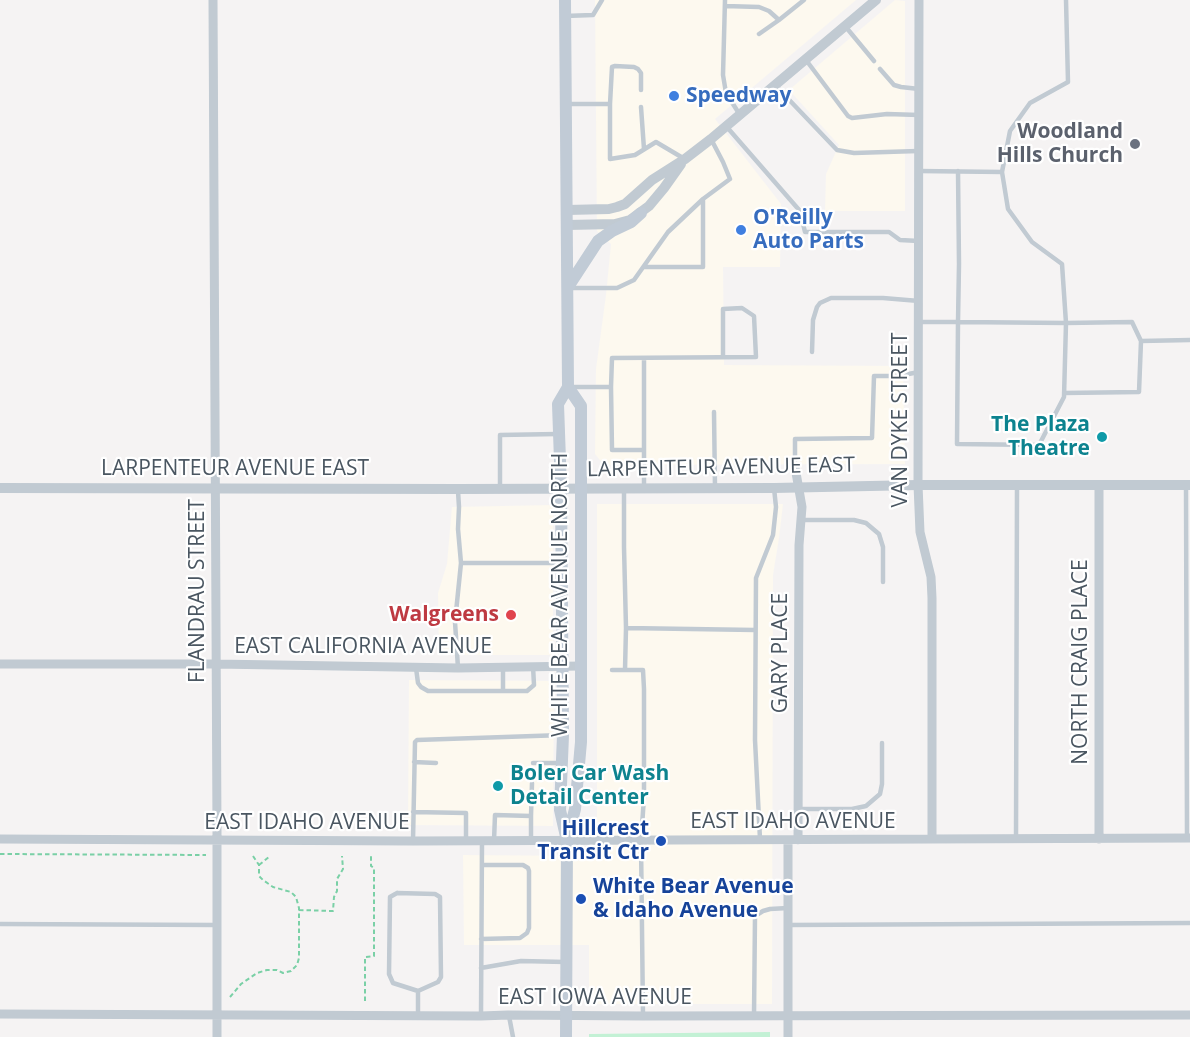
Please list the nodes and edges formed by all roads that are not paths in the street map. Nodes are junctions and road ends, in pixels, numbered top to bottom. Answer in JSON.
{"nodes":[{"id":1,"x":213,"y":0,"type":"edge"},
{"id":2,"x":565,"y":0,"type":"edge"},
{"id":3,"x":602,"y":0,"type":"edge"},
{"id":4,"x":804,"y":0,"type":"edge"},
{"id":5,"x":876,"y":0,"type":"edge"},
{"id":6,"x":920,"y":0,"type":"edge"},
{"id":7,"x":1066,"y":0,"type":"edge"},
{"id":8,"x":725,"y":3,"type":"edge"},
{"id":9,"x":565,"y":16,"type":"junction"},
{"id":10,"x":779,"y":20,"type":"junction"},
{"id":11,"x":845,"y":26,"type":"junction"},
{"id":12,"x":759,"y":34,"type":"dead end"},
{"id":13,"x":805,"y":59,"type":"junction"},
{"id":14,"x":874,"y":61,"type":"dead end"},
{"id":15,"x":880,"y":69,"type":"dead end"},
{"id":16,"x":775,"y":85,"type":"junction"},
{"id":17,"x":919,"y":89,"type":"junction"},
{"id":18,"x":641,"y":90,"type":"dead end"},
{"id":19,"x":566,"y":104,"type":"junction"},
{"id":20,"x":610,"y":104,"type":"junction"},
{"id":21,"x":641,"y":107,"type":"dead end"},
{"id":22,"x":740,"y":115,"type":"junction"},
{"id":23,"x":919,"y":115,"type":"junction"},
{"id":24,"x":726,"y":126,"type":"junction"},
{"id":25,"x":711,"y":139,"type":"junction"},
{"id":26,"x":644,"y":149,"type":"junction"},
{"id":27,"x":919,"y":150,"type":"junction"},
{"id":28,"x":685,"y":159,"type":"junction"},
{"id":29,"x":919,"y":171,"type":"junction"},
{"id":30,"x":958,"y":171,"type":"junction"},
{"id":31,"x":1002,"y":172,"type":"junction"},
{"id":32,"x":703,"y":199,"type":"junction"},
{"id":33,"x":567,"y":210,"type":"junction"},
{"id":34,"x":641,"y":213,"type":"junction"},
{"id":35,"x":567,"y":225,"type":"junction"},
{"id":36,"x":919,"y":241,"type":"junction"},
{"id":37,"x":644,"y":267,"type":"junction"},
{"id":38,"x":567,"y":288,"type":"junction"},
{"id":39,"x":919,"y":301,"type":"junction"},
{"id":40,"x":919,"y":322,"type":"junction"},
{"id":41,"x":958,"y":322,"type":"junction"},
{"id":42,"x":1066,"y":323,"type":"junction"},
{"id":43,"x":1190,"y":340,"type":"edge"},
{"id":44,"x":1142,"y":341,"type":"junction"},
{"id":45,"x":812,"y":352,"type":"dead end"},
{"id":46,"x":723,"y":357,"type":"junction"},
{"id":47,"x":644,"y":358,"type":"junction"},
{"id":48,"x":919,"y":372,"type":"junction"},
{"id":49,"x":568,"y":387,"type":"junction"},
{"id":50,"x":612,"y":387,"type":"junction"},
{"id":51,"x":1064,"y":393,"type":"junction"},
{"id":52,"x":714,"y":412,"type":"dead end"},
{"id":53,"x":559,"y":434,"type":"junction"},
{"id":54,"x":644,"y":450,"type":"junction"},
{"id":55,"x":795,"y":467,"type":"joint"},
{"id":56,"x":918,"y":485,"type":"junction"},
{"id":57,"x":1017,"y":485,"type":"junction"},
{"id":58,"x":1099,"y":485,"type":"junction"},
{"id":59,"x":1188,"y":485,"type":"edge"},
{"id":60,"x":0,"y":488,"type":"edge"},
{"id":61,"x":215,"y":488,"type":"junction"},
{"id":62,"x":715,"y":488,"type":"junction"},
{"id":63,"x":774,"y":488,"type":"junction"},
{"id":64,"x":798,"y":488,"type":"junction"},
{"id":65,"x":458,"y":489,"type":"junction"},
{"id":66,"x":500,"y":489,"type":"junction"},
{"id":67,"x":561,"y":489,"type":"junction"},
{"id":68,"x":581,"y":489,"type":"junction"},
{"id":69,"x":624,"y":489,"type":"junction"},
{"id":70,"x":644,"y":489,"type":"junction"},
{"id":71,"x":801,"y":520,"type":"junction"},
{"id":72,"x":460,"y":563,"type":"junction"},
{"id":73,"x":561,"y":563,"type":"junction"},
{"id":74,"x":883,"y":582,"type":"dead end"},
{"id":75,"x":626,"y":628,"type":"junction"},
{"id":76,"x":755,"y":630,"type":"junction"},
{"id":77,"x":0,"y":664,"type":"edge"},
{"id":78,"x":216,"y":664,"type":"junction"},
{"id":79,"x":503,"y":666,"type":"junction"},
{"id":80,"x":533,"y":666,"type":"junction"},
{"id":81,"x":562,"y":666,"type":"junction"},
{"id":82,"x":581,"y":666,"type":"junction"},
{"id":83,"x":416,"y":667,"type":"junction"},
{"id":84,"x":458,"y":668,"type":"junction"},
{"id":85,"x":612,"y":670,"type":"dead end"},
{"id":86,"x":625,"y":670,"type":"junction"},
{"id":87,"x":503,"y":691,"type":"junction"},
{"id":88,"x":563,"y":735,"type":"junction"},
{"id":89,"x":882,"y":743,"type":"dead end"},
{"id":90,"x":414,"y":762,"type":"junction"},
{"id":91,"x":436,"y":763,"type":"dead end"},
{"id":92,"x":533,"y":763,"type":"dead end"},
{"id":93,"x":562,"y":763,"type":"junction"},
{"id":94,"x":532,"y":783,"type":"dead end"},
{"id":95,"x":799,"y":809,"type":"junction"},
{"id":96,"x":413,"y":812,"type":"junction"},
{"id":97,"x":531,"y":816,"type":"junction"},
{"id":98,"x":1188,"y":838,"type":"edge"},
{"id":99,"x":0,"y":839,"type":"edge"},
{"id":100,"x":1016,"y":839,"type":"junction"},
{"id":101,"x":1099,"y":839,"type":"junction"},
{"id":102,"x":217,"y":840,"type":"junction"},
{"id":103,"x":760,"y":840,"type":"junction"},
{"id":104,"x":793,"y":840,"type":"junction"},
{"id":105,"x":932,"y":840,"type":"junction"},
{"id":106,"x":413,"y":841,"type":"junction"},
{"id":107,"x":466,"y":841,"type":"junction"},
{"id":108,"x":482,"y":841,"type":"junction"},
{"id":109,"x":494,"y":841,"type":"junction"},
{"id":110,"x":531,"y":841,"type":"junction"},
{"id":111,"x":567,"y":841,"type":"junction"},
{"id":112,"x":641,"y":841,"type":"junction"},
{"id":113,"x":482,"y":865,"type":"junction"},
{"id":114,"x":788,"y":908,"type":"junction"},
{"id":115,"x":1190,"y":923,"type":"edge"},
{"id":116,"x":0,"y":924,"type":"edge"},
{"id":117,"x":217,"y":925,"type":"junction"},
{"id":118,"x":788,"y":926,"type":"junction"},
{"id":119,"x":481,"y":939,"type":"junction"},
{"id":120,"x":566,"y":962,"type":"junction"},
{"id":121,"x":481,"y":969,"type":"junction"},
{"id":122,"x":418,"y":991,"type":"junction"},
{"id":123,"x":0,"y":1014,"type":"edge"},
{"id":124,"x":217,"y":1015,"type":"junction"},
{"id":125,"x":508,"y":1015,"type":"junction"},
{"id":126,"x":567,"y":1015,"type":"junction"},
{"id":127,"x":1190,"y":1015,"type":"edge"},
{"id":128,"x":418,"y":1016,"type":"junction"},
{"id":129,"x":481,"y":1016,"type":"junction"},
{"id":130,"x":643,"y":1016,"type":"junction"},
{"id":131,"x":754,"y":1016,"type":"junction"},
{"id":132,"x":788,"y":1016,"type":"junction"},
{"id":133,"x":217,"y":1037,"type":"edge"},
{"id":134,"x":513,"y":1037,"type":"edge"},
{"id":135,"x":567,"y":1037,"type":"edge"},
{"id":136,"x":788,"y":1037,"type":"edge"}],
"edges":[{"from":1,"to":61,"type":"street","name":"FLANDRAU STREET"},
{"from":2,"to":9,"type":"main road","name":"WHITE BEAR AVENUE NORTH"},
{"from":3,"to":9,"type":"lane"},
{"from":4,"to":10,"type":"lane"},
{"from":5,"to":11,"type":"street"},
{"from":6,"to":17,"type":"street","name":"VAN DYKE STREET"},
{"from":7,"to":31,"type":"lane"},
{"from":8,"to":10,"type":"lane"},
{"from":8,"to":22,"type":"lane"},
{"from":9,"to":19,"type":"main road","name":"WHITE BEAR AVENUE NORTH"},
{"from":10,"to":12,"type":"lane"},
{"from":11,"to":13,"type":"street"},
{"from":11,"to":14,"type":"lane"},
{"from":13,"to":16,"type":"street"},
{"from":13,"to":23,"type":"lane"},
{"from":15,"to":17,"type":"lane"},
{"from":16,"to":22,"type":"street"},
{"from":16,"to":27,"type":"lane"},
{"from":17,"to":23,"type":"street","name":"VAN DYKE STREET"},
{"from":18,"to":20,"type":"lane"},
{"from":19,"to":20,"type":"lane"},
{"from":19,"to":33,"type":"main road","name":"WHITE BEAR AVENUE NORTH"},
{"from":20,"to":26,"type":"lane"},
{"from":21,"to":26,"type":"lane"},
{"from":22,"to":24,"type":"street"},
{"from":23,"to":27,"type":"street","name":"VAN DYKE STREET"},
{"from":24,"to":25,"type":"street"},
{"from":24,"to":36,"type":"lane"},
{"from":25,"to":28,"type":"street"},
{"from":25,"to":32,"type":"lane"},
{"from":26,"to":28,"type":"lane"},
{"from":27,"to":29,"type":"street","name":"VAN DYKE STREET"},
{"from":28,"to":33,"type":"street"},
{"from":28,"to":34,"type":"street"},
{"from":29,"to":30,"type":"lane"},
{"from":29,"to":36,"type":"street","name":"VAN DYKE STREET"},
{"from":30,"to":31,"type":"lane"},
{"from":30,"to":41,"type":"lane"},
{"from":31,"to":42,"type":"lane"},
{"from":32,"to":37,"type":"lane"},
{"from":32,"to":37,"type":"lane"},
{"from":33,"to":35,"type":"main road","name":"WHITE BEAR AVENUE NORTH"},
{"from":34,"to":35,"type":"street"},
{"from":34,"to":38,"type":"main road"},
{"from":35,"to":38,"type":"main road","name":"WHITE BEAR AVENUE NORTH"},
{"from":36,"to":39,"type":"street","name":"VAN DYKE STREET"},
{"from":37,"to":38,"type":"lane"},
{"from":38,"to":49,"type":"main road","name":"WHITE BEAR AVENUE NORTH"},
{"from":39,"to":40,"type":"street","name":"VAN DYKE STREET"},
{"from":39,"to":45,"type":"lane"},
{"from":40,"to":41,"type":"lane"},
{"from":40,"to":48,"type":"street","name":"VAN DYKE STREET"},
{"from":41,"to":42,"type":"lane"},
{"from":41,"to":51,"type":"lane"},
{"from":42,"to":44,"type":"lane"},
{"from":42,"to":51,"type":"lane"},
{"from":43,"to":44,"type":"lane"},
{"from":44,"to":51,"type":"lane"},
{"from":46,"to":46,"type":"lane"},
{"from":46,"to":47,"type":"lane"},
{"from":47,"to":50,"type":"lane"},
{"from":47,"to":54,"type":"lane"},
{"from":48,"to":55,"type":"lane"},
{"from":48,"to":56,"type":"street","name":"VAN DYKE STREET"},
{"from":49,"to":50,"type":"lane"},
{"from":49,"to":53,"type":"main road","name":"WHITE BEAR AVENUE NORTH"},
{"from":49,"to":68,"type":"main road","name":"WHITE BEAR AVENUE NORTH"},
{"from":50,"to":54,"type":"lane"},
{"from":52,"to":62,"type":"lane"},
{"from":53,"to":66,"type":"lane"},
{"from":53,"to":67,"type":"main road","name":"WHITE BEAR AVENUE NORTH"},
{"from":54,"to":70,"type":"lane"},
{"from":55,"to":64,"type":"street","name":"GARY PLACE"},
{"from":56,"to":57,"type":"street","name":"LARPENTEUR AVENUE EAST"},
{"from":56,"to":64,"type":"street","name":"LARPENTEUR AVENUE EAST"},
{"from":56,"to":105,"type":"street","name":"VAN DYKE STREET"},
{"from":57,"to":58,"type":"street","name":"LARPENTEUR AVENUE EAST"},
{"from":57,"to":100,"type":"lane"},
{"from":58,"to":59,"type":"street","name":"LARPENTEUR AVENUE EAST"},
{"from":58,"to":101,"type":"street","name":"NORTH CRAIG PLACE"},
{"from":59,"to":98,"type":"lane"},
{"from":60,"to":61,"type":"street","name":"LARPENTEUR AVENUE EAST"},
{"from":61,"to":65,"type":"street","name":"LARPENTEUR AVENUE EAST"},
{"from":61,"to":78,"type":"street","name":"FLANDRAU STREET"},
{"from":62,"to":63,"type":"street","name":"LARPENTEUR AVENUE EAST"},
{"from":62,"to":70,"type":"street","name":"LARPENTEUR AVENUE EAST"},
{"from":63,"to":64,"type":"street","name":"LARPENTEUR AVENUE EAST"},
{"from":63,"to":76,"type":"lane"},
{"from":64,"to":71,"type":"street","name":"GARY PLACE"},
{"from":65,"to":66,"type":"street","name":"LARPENTEUR AVENUE EAST"},
{"from":65,"to":72,"type":"lane"},
{"from":66,"to":67,"type":"street","name":"LARPENTEUR AVENUE EAST"},
{"from":67,"to":68,"type":"street","name":"LARPENTEUR AVENUE EAST"},
{"from":67,"to":73,"type":"main road","name":"WHITE BEAR AVENUE NORTH"},
{"from":68,"to":69,"type":"street","name":"LARPENTEUR AVENUE EAST"},
{"from":68,"to":82,"type":"main road","name":"WHITE BEAR AVENUE NORTH"},
{"from":69,"to":70,"type":"street","name":"LARPENTEUR AVENUE EAST"},
{"from":69,"to":75,"type":"lane"},
{"from":71,"to":74,"type":"lane"},
{"from":71,"to":95,"type":"street","name":"GARY PLACE"},
{"from":72,"to":73,"type":"lane"},
{"from":72,"to":84,"type":"lane"},
{"from":73,"to":81,"type":"main road","name":"WHITE BEAR AVENUE NORTH"},
{"from":75,"to":76,"type":"lane"},
{"from":75,"to":86,"type":"lane"},
{"from":76,"to":103,"type":"lane"},
{"from":77,"to":78,"type":"street","name":"EAST CALIFORNIA AVENUE"},
{"from":78,"to":83,"type":"street","name":"EAST CALIFORNIA AVENUE"},
{"from":78,"to":102,"type":"street","name":"FLANDRAU STREET"},
{"from":79,"to":80,"type":"street","name":"EAST CALIFORNIA AVENUE"},
{"from":79,"to":84,"type":"street","name":"EAST CALIFORNIA AVENUE"},
{"from":79,"to":87,"type":"lane"},
{"from":80,"to":81,"type":"street","name":"EAST CALIFORNIA AVENUE"},
{"from":80,"to":87,"type":"lane"},
{"from":81,"to":82,"type":"street","name":"EAST CALIFORNIA AVENUE"},
{"from":81,"to":88,"type":"main road","name":"WHITE BEAR AVENUE NORTH"},
{"from":82,"to":111,"type":"main road","name":"WHITE BEAR AVENUE NORTH"},
{"from":83,"to":84,"type":"street","name":"EAST CALIFORNIA AVENUE"},
{"from":83,"to":87,"type":"lane"},
{"from":85,"to":86,"type":"lane"},
{"from":86,"to":112,"type":"lane"},
{"from":88,"to":90,"type":"lane"},
{"from":88,"to":93,"type":"main road","name":"WHITE BEAR AVENUE NORTH"},
{"from":89,"to":95,"type":"lane"},
{"from":90,"to":91,"type":"lane"},
{"from":90,"to":96,"type":"lane"},
{"from":92,"to":93,"type":"lane"},
{"from":93,"to":111,"type":"main road","name":"WHITE BEAR AVENUE NORTH"},
{"from":94,"to":97,"type":"lane"},
{"from":95,"to":104,"type":"street","name":"GARY PLACE"},
{"from":96,"to":106,"type":"lane"},
{"from":96,"to":107,"type":"lane"},
{"from":97,"to":109,"type":"lane"},
{"from":97,"to":110,"type":"lane"},
{"from":98,"to":101,"type":"street","name":"EAST IDAHO AVENUE"},
{"from":99,"to":102,"type":"street","name":"EAST IDAHO AVENUE"},
{"from":100,"to":101,"type":"street","name":"EAST IDAHO AVENUE"},
{"from":100,"to":105,"type":"street","name":"EAST IDAHO AVENUE"},
{"from":102,"to":106,"type":"street","name":"EAST IDAHO AVENUE"},
{"from":102,"to":117,"type":"street","name":"FLANDRAU STREET"},
{"from":103,"to":104,"type":"street","name":"EAST IDAHO AVENUE"},
{"from":103,"to":112,"type":"street","name":"EAST IDAHO AVENUE"},
{"from":104,"to":105,"type":"street","name":"EAST IDAHO AVENUE"},
{"from":104,"to":114,"type":"street","name":"GARY PLACE"},
{"from":106,"to":107,"type":"street","name":"EAST IDAHO AVENUE"},
{"from":107,"to":108,"type":"street","name":"EAST IDAHO AVENUE"},
{"from":108,"to":109,"type":"street","name":"EAST IDAHO AVENUE"},
{"from":108,"to":113,"type":"lane"},
{"from":109,"to":110,"type":"street","name":"EAST IDAHO AVENUE"},
{"from":110,"to":111,"type":"street","name":"EAST IDAHO AVENUE"},
{"from":111,"to":112,"type":"street","name":"EAST IDAHO AVENUE"},
{"from":111,"to":120,"type":"main road","name":"WHITE BEAR AVENUE NORTH"},
{"from":112,"to":130,"type":"lane"},
{"from":113,"to":119,"type":"lane"},
{"from":113,"to":119,"type":"lane"},
{"from":114,"to":118,"type":"street","name":"GARY PLACE"},
{"from":114,"to":131,"type":"lane"},
{"from":115,"to":118,"type":"lane"},
{"from":116,"to":117,"type":"lane"},
{"from":117,"to":124,"type":"street","name":"FLANDRAU STREET"},
{"from":118,"to":132,"type":"street","name":"GARY PLACE"},
{"from":119,"to":121,"type":"lane"},
{"from":120,"to":121,"type":"lane"},
{"from":120,"to":126,"type":"main road","name":"WHITE BEAR AVENUE NORTH"},
{"from":121,"to":129,"type":"lane"},
{"from":122,"to":122,"type":"lane"},
{"from":122,"to":128,"type":"lane"},
{"from":123,"to":124,"type":"street","name":"EAST IOWA AVENUE"},
{"from":124,"to":128,"type":"street","name":"EAST IOWA AVENUE"},
{"from":124,"to":133,"type":"street","name":"FLANDRAU STREET"},
{"from":125,"to":126,"type":"street","name":"EAST IOWA AVENUE"},
{"from":125,"to":129,"type":"street","name":"EAST IOWA AVENUE"},
{"from":125,"to":134,"type":"lane"},
{"from":126,"to":130,"type":"street","name":"EAST IOWA AVENUE"},
{"from":126,"to":135,"type":"main road","name":"WHITE BEAR AVENUE NORTH"},
{"from":127,"to":132,"type":"street","name":"EAST IOWA AVENUE"},
{"from":128,"to":129,"type":"street","name":"EAST IOWA AVENUE"},
{"from":130,"to":131,"type":"street","name":"EAST IOWA AVENUE"},
{"from":131,"to":132,"type":"street","name":"EAST IOWA AVENUE"},
{"from":132,"to":136,"type":"street","name":"GARY PLACE"}]}
